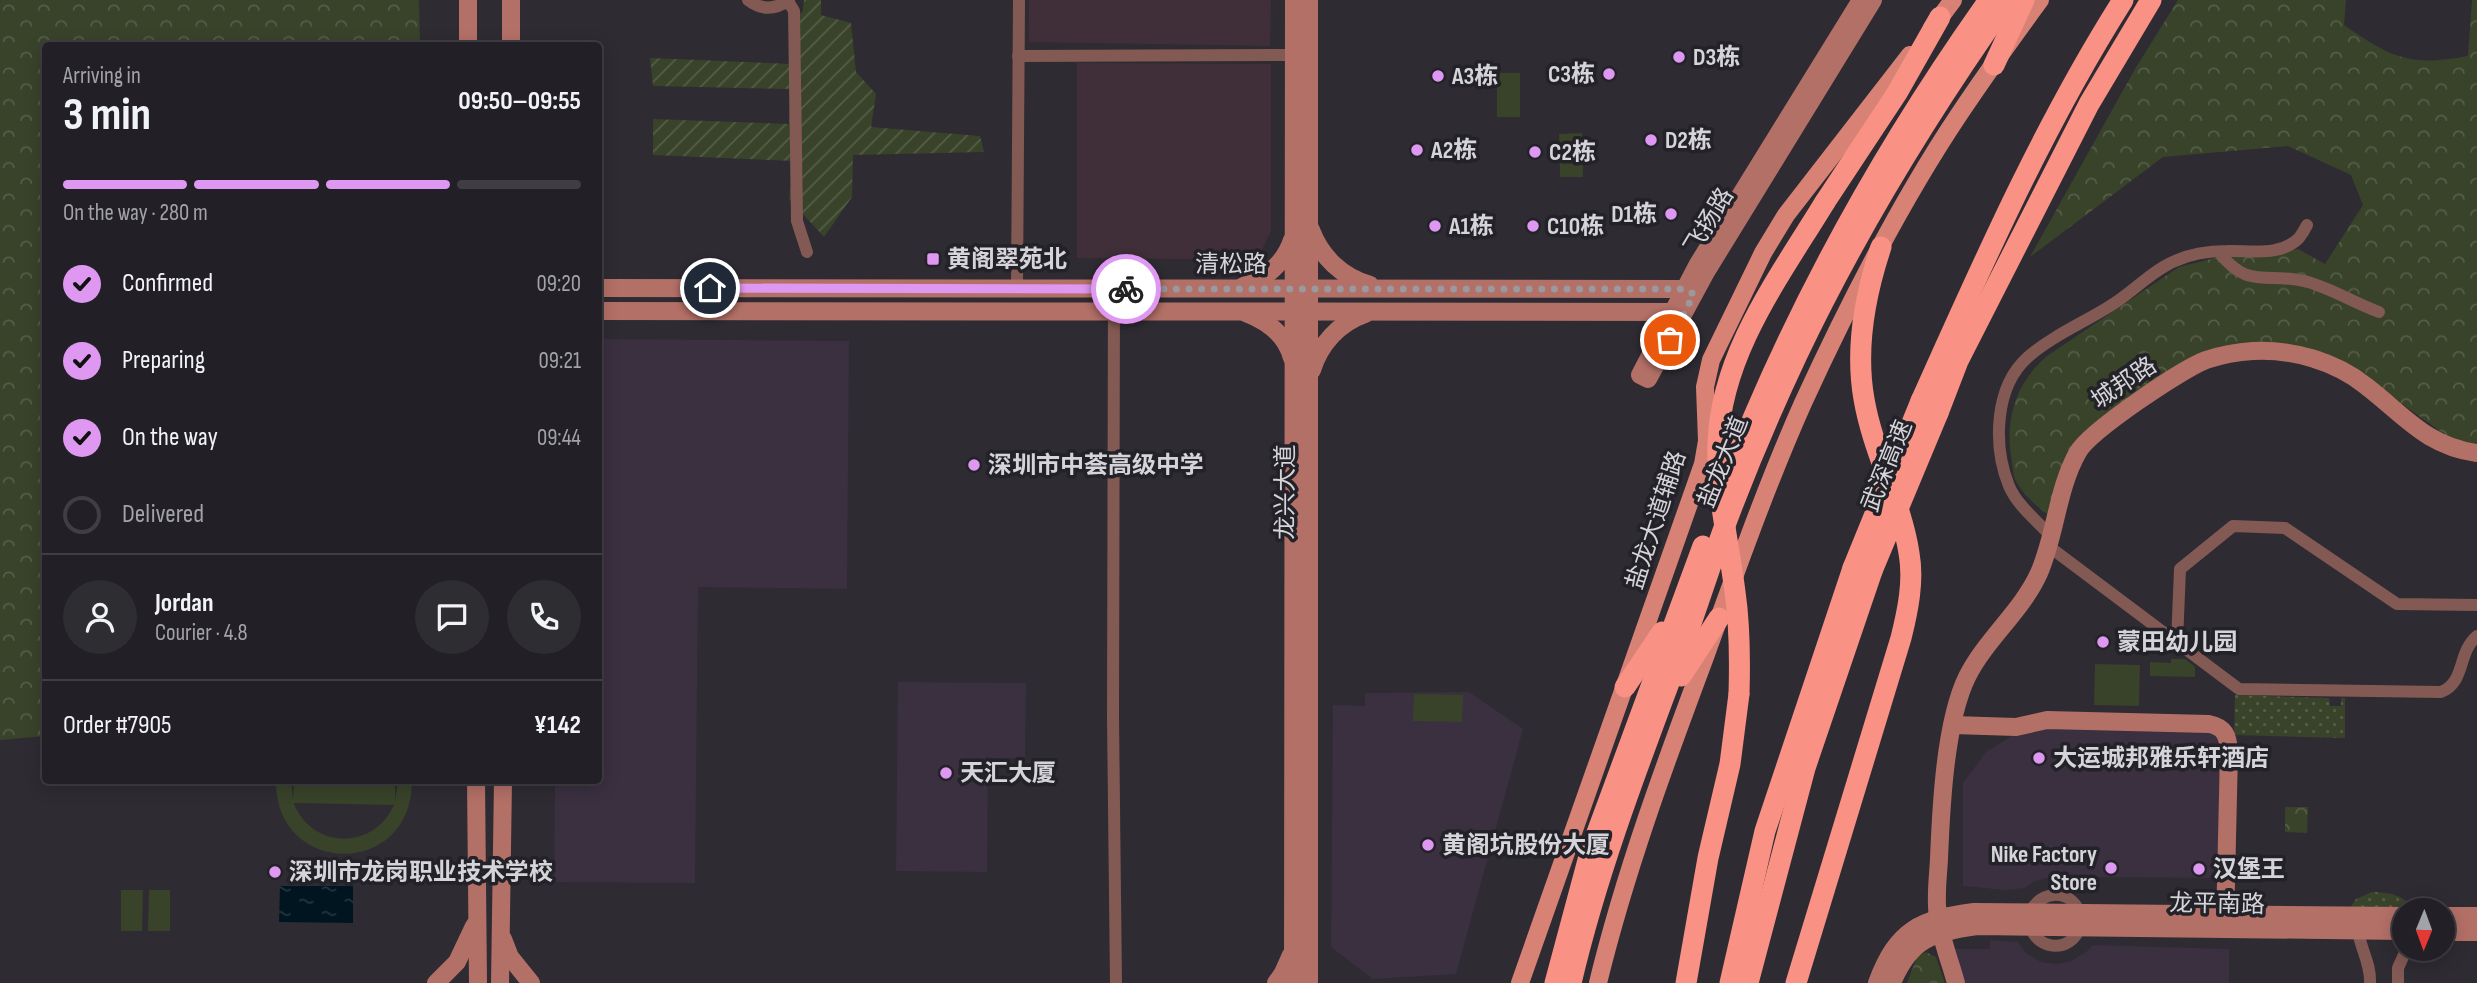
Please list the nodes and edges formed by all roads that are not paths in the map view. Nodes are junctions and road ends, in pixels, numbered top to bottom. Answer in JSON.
{"nodes":[{"id":1,"x":468,"y":0,"type":"edge"},
{"id":2,"x":511,"y":0,"type":"edge"},
{"id":3,"x":748,"y":0,"type":"edge"},
{"id":4,"x":788,"y":0,"type":"edge"},
{"id":5,"x":1019,"y":0,"type":"edge"},
{"id":6,"x":1294,"y":0,"type":"edge"},
{"id":7,"x":1309,"y":0,"type":"edge"},
{"id":8,"x":1861,"y":0,"type":"edge"},
{"id":9,"x":1873,"y":0,"type":"edge"},
{"id":10,"x":1989,"y":0,"type":"edge"},
{"id":11,"x":2008,"y":0,"type":"edge"},
{"id":12,"x":2024,"y":0,"type":"edge"},
{"id":13,"x":2040,"y":0,"type":"edge"},
{"id":14,"x":2123,"y":0,"type":"edge"},
{"id":15,"x":2151,"y":0,"type":"edge"},
{"id":16,"x":1947,"y":8,"type":"edge"},
{"id":17,"x":468,"y":42,"type":"edge"},
{"id":18,"x":511,"y":42,"type":"edge"},
{"id":19,"x":1294,"y":55,"type":"junction"},
{"id":20,"x":1018,"y":56,"type":"junction"},
{"id":21,"x":1994,"y":65,"type":"junction"},
{"id":22,"x":2307,"y":225,"type":"dead end"},
{"id":23,"x":1301,"y":230,"type":"junction"},
{"id":24,"x":1881,"y":247,"type":"junction"},
{"id":25,"x":807,"y":252,"type":"dead end"},
{"id":26,"x":2219,"y":252,"type":"junction"},
{"id":27,"x":602,"y":288,"type":"edge"},
{"id":28,"x":1017,"y":288,"type":"junction"},
{"id":29,"x":1114,"y":289,"type":"junction"},
{"id":30,"x":1237,"y":289,"type":"junction"},
{"id":31,"x":1301,"y":289,"type":"junction"},
{"id":32,"x":1383,"y":289,"type":"junction"},
{"id":33,"x":1689,"y":292,"type":"junction"},
{"id":34,"x":602,"y":311,"type":"edge"},
{"id":35,"x":1114,"y":311,"type":"junction"},
{"id":36,"x":1301,"y":311,"type":"junction"},
{"id":37,"x":1243,"y":312,"type":"junction"},
{"id":38,"x":1377,"y":312,"type":"junction"},
{"id":39,"x":1679,"y":312,"type":"joint"},
{"id":40,"x":2379,"y":313,"type":"dead end"},
{"id":41,"x":1293,"y":365,"type":"junction"},
{"id":42,"x":1309,"y":380,"type":"junction"},
{"id":43,"x":1929,"y":407,"type":"junction"},
{"id":44,"x":2477,"y":453,"type":"edge"},
{"id":45,"x":2049,"y":540,"type":"junction"},
{"id":46,"x":1863,"y":570,"type":"junction"},
{"id":47,"x":1682,"y":604,"type":"junction"},
{"id":48,"x":2477,"y":605,"type":"edge"},
{"id":49,"x":1719,"y":618,"type":"junction"},
{"id":50,"x":2477,"y":636,"type":"edge"},
{"id":51,"x":2177,"y":642,"type":"junction"},
{"id":52,"x":1625,"y":687,"type":"junction"},
{"id":53,"x":1660,"y":707,"type":"junction"},
{"id":54,"x":1953,"y":725,"type":"junction"},
{"id":55,"x":476,"y":784,"type":"edge"},
{"id":56,"x":502,"y":784,"type":"edge"},
{"id":57,"x":477,"y":916,"type":"junction"},
{"id":58,"x":2392,"y":916,"type":"edge"},
{"id":59,"x":2455,"y":916,"type":"edge"},
{"id":60,"x":2477,"y":916,"type":"edge"},
{"id":61,"x":2030,"y":920,"type":"junction"},
{"id":62,"x":2080,"y":920,"type":"junction"},
{"id":63,"x":2225,"y":921,"type":"junction"},
{"id":64,"x":1940,"y":925,"type":"junction"},
{"id":65,"x":501,"y":930,"type":"junction"},
{"id":66,"x":2358,"y":930,"type":"junction"},
{"id":67,"x":2392,"y":931,"type":"edge"},
{"id":68,"x":2455,"y":932,"type":"edge"},
{"id":69,"x":2477,"y":932,"type":"edge"},
{"id":70,"x":1301,"y":936,"type":"junction"},
{"id":71,"x":2401,"y":961,"type":"edge"},
{"id":72,"x":436,"y":983,"type":"edge"},
{"id":73,"x":478,"y":983,"type":"edge"},
{"id":74,"x":500,"y":983,"type":"edge"},
{"id":75,"x":531,"y":983,"type":"edge"},
{"id":76,"x":1116,"y":983,"type":"edge"},
{"id":77,"x":1276,"y":983,"type":"edge"},
{"id":78,"x":1293,"y":983,"type":"edge"},
{"id":79,"x":1310,"y":983,"type":"edge"},
{"id":80,"x":1323,"y":983,"type":"edge"},
{"id":81,"x":1520,"y":983,"type":"edge"},
{"id":82,"x":1555,"y":983,"type":"edge"},
{"id":83,"x":1571,"y":983,"type":"edge"},
{"id":84,"x":1598,"y":983,"type":"edge"},
{"id":85,"x":1686,"y":983,"type":"edge"},
{"id":86,"x":1730,"y":983,"type":"edge"},
{"id":87,"x":1748,"y":983,"type":"edge"},
{"id":88,"x":1796,"y":983,"type":"edge"},
{"id":89,"x":1877,"y":983,"type":"edge"},
{"id":90,"x":1892,"y":983,"type":"edge"},
{"id":91,"x":1956,"y":983,"type":"edge"},
{"id":92,"x":2370,"y":983,"type":"edge"},
{"id":93,"x":2398,"y":983,"type":"edge"}],
"edges":[{"from":1,"to":17,"type":"street"},
{"from":2,"to":18,"type":"street"},
{"from":3,"to":4,"type":"street"},
{"from":4,"to":25,"type":"street"},
{"from":5,"to":20,"type":"street"},
{"from":6,"to":19,"type":"street","name":"龙兴大道"},
{"from":7,"to":23,"type":"street","name":"龙兴大道"},
{"from":8,"to":33,"type":"street","name":"飞扬路"},
{"from":9,"to":33,"type":"street","name":"飞扬路"},
{"from":10,"to":47,"type":"highway","name":"盐龙大道"},
{"from":11,"to":53,"type":"highway","name":"盐龙大道"},
{"from":12,"to":21,"type":"highway"},
{"from":13,"to":21,"type":"main road"},
{"from":14,"to":43,"type":"highway","name":"武深高速"},
{"from":15,"to":43,"type":"highway","name":"武深高速"},
{"from":16,"to":52,"type":"main road","name":"盐龙大道辅路"},
{"from":16,"to":85,"type":"highway","bridge":true},
{"from":19,"to":20,"type":"street"},
{"from":19,"to":23,"type":"street","name":"龙兴大道"},
{"from":20,"to":28,"type":"street"},
{"from":21,"to":24,"type":"main road"},
{"from":22,"to":26,"type":"street"},
{"from":23,"to":30,"type":"street"},
{"from":23,"to":31,"type":"street","name":"龙兴大道"},
{"from":23,"to":32,"type":"street"},
{"from":24,"to":49,"type":"main road"},
{"from":24,"to":88,"type":"highway"},
{"from":26,"to":40,"type":"street"},
{"from":26,"to":45,"type":"street"},
{"from":27,"to":28,"type":"street","name":"清松路"},
{"from":28,"to":29,"type":"street","name":"清松路"},
{"from":29,"to":30,"type":"street","name":"清松路"},
{"from":29,"to":35,"type":"street"},
{"from":30,"to":31,"type":"street","name":"清松路"},
{"from":31,"to":32,"type":"street","name":"清松路"},
{"from":31,"to":36,"type":"street","name":"龙兴大道"},
{"from":32,"to":33,"type":"street","name":"清松路"},
{"from":33,"to":39,"type":"street","name":"飞扬路"},
{"from":34,"to":35,"type":"street","name":"清松路"},
{"from":35,"to":37,"type":"street","name":"清松路"},
{"from":35,"to":76,"type":"street"},
{"from":36,"to":37,"type":"street","name":"清松路"},
{"from":36,"to":38,"type":"street","name":"清松路"},
{"from":36,"to":41,"type":"street","name":"龙兴大道"},
{"from":36,"to":42,"type":"street","name":"龙兴大道"},
{"from":37,"to":41,"type":"street"},
{"from":38,"to":39,"type":"street","name":"清松路"},
{"from":38,"to":42,"type":"street"},
{"from":41,"to":70,"type":"street","name":"龙兴大道"},
{"from":42,"to":70,"type":"street","name":"龙兴大道"},
{"from":43,"to":46,"type":"highway","name":"武深高速","bridge":true},
{"from":44,"to":45,"type":"street","name":"城邦路"},
{"from":45,"to":51,"type":"street"},
{"from":45,"to":54,"type":"street","name":"城邦路"},
{"from":46,"to":86,"type":"highway","name":"武深高速"},
{"from":46,"to":87,"type":"highway","name":"武深高速"},
{"from":47,"to":52,"type":"highway"},
{"from":47,"to":82,"type":"highway","name":"盐龙大道"},
{"from":48,"to":51,"type":"street"},
{"from":49,"to":53,"type":"highway"},
{"from":49,"to":84,"type":"main road"},
{"from":50,"to":51,"type":"street"},
{"from":52,"to":81,"type":"main road","name":"盐龙大道辅路"},
{"from":53,"to":83,"type":"highway","name":"盐龙大道"},
{"from":54,"to":63,"type":"street"},
{"from":54,"to":64,"type":"street","name":"城邦路"},
{"from":55,"to":57,"type":"street"},
{"from":56,"to":65,"type":"street"},
{"from":57,"to":72,"type":"street"},
{"from":57,"to":73,"type":"street"},
{"from":58,"to":63,"type":"street","name":"龙平南路"},
{"from":59,"to":60,"type":"street"},
{"from":61,"to":62,"type":"street","name":"龙平南路"},
{"from":61,"to":62,"type":"street"},
{"from":61,"to":64,"type":"street","name":"龙平南路"},
{"from":62,"to":63,"type":"street","name":"龙平南路"},
{"from":63,"to":66,"type":"street","name":"龙平南路"},
{"from":64,"to":89,"type":"street"},
{"from":64,"to":90,"type":"street"},
{"from":64,"to":91,"type":"street"},
{"from":65,"to":74,"type":"street"},
{"from":65,"to":75,"type":"street"},
{"from":66,"to":67,"type":"street","name":"龙平南路"},
{"from":66,"to":92,"type":"street"},
{"from":68,"to":69,"type":"street"},
{"from":70,"to":77,"type":"street"},
{"from":70,"to":78,"type":"street","name":"龙兴大道"},
{"from":70,"to":79,"type":"street","name":"龙兴大道"},
{"from":70,"to":80,"type":"street"},
{"from":71,"to":93,"type":"street"}]}
